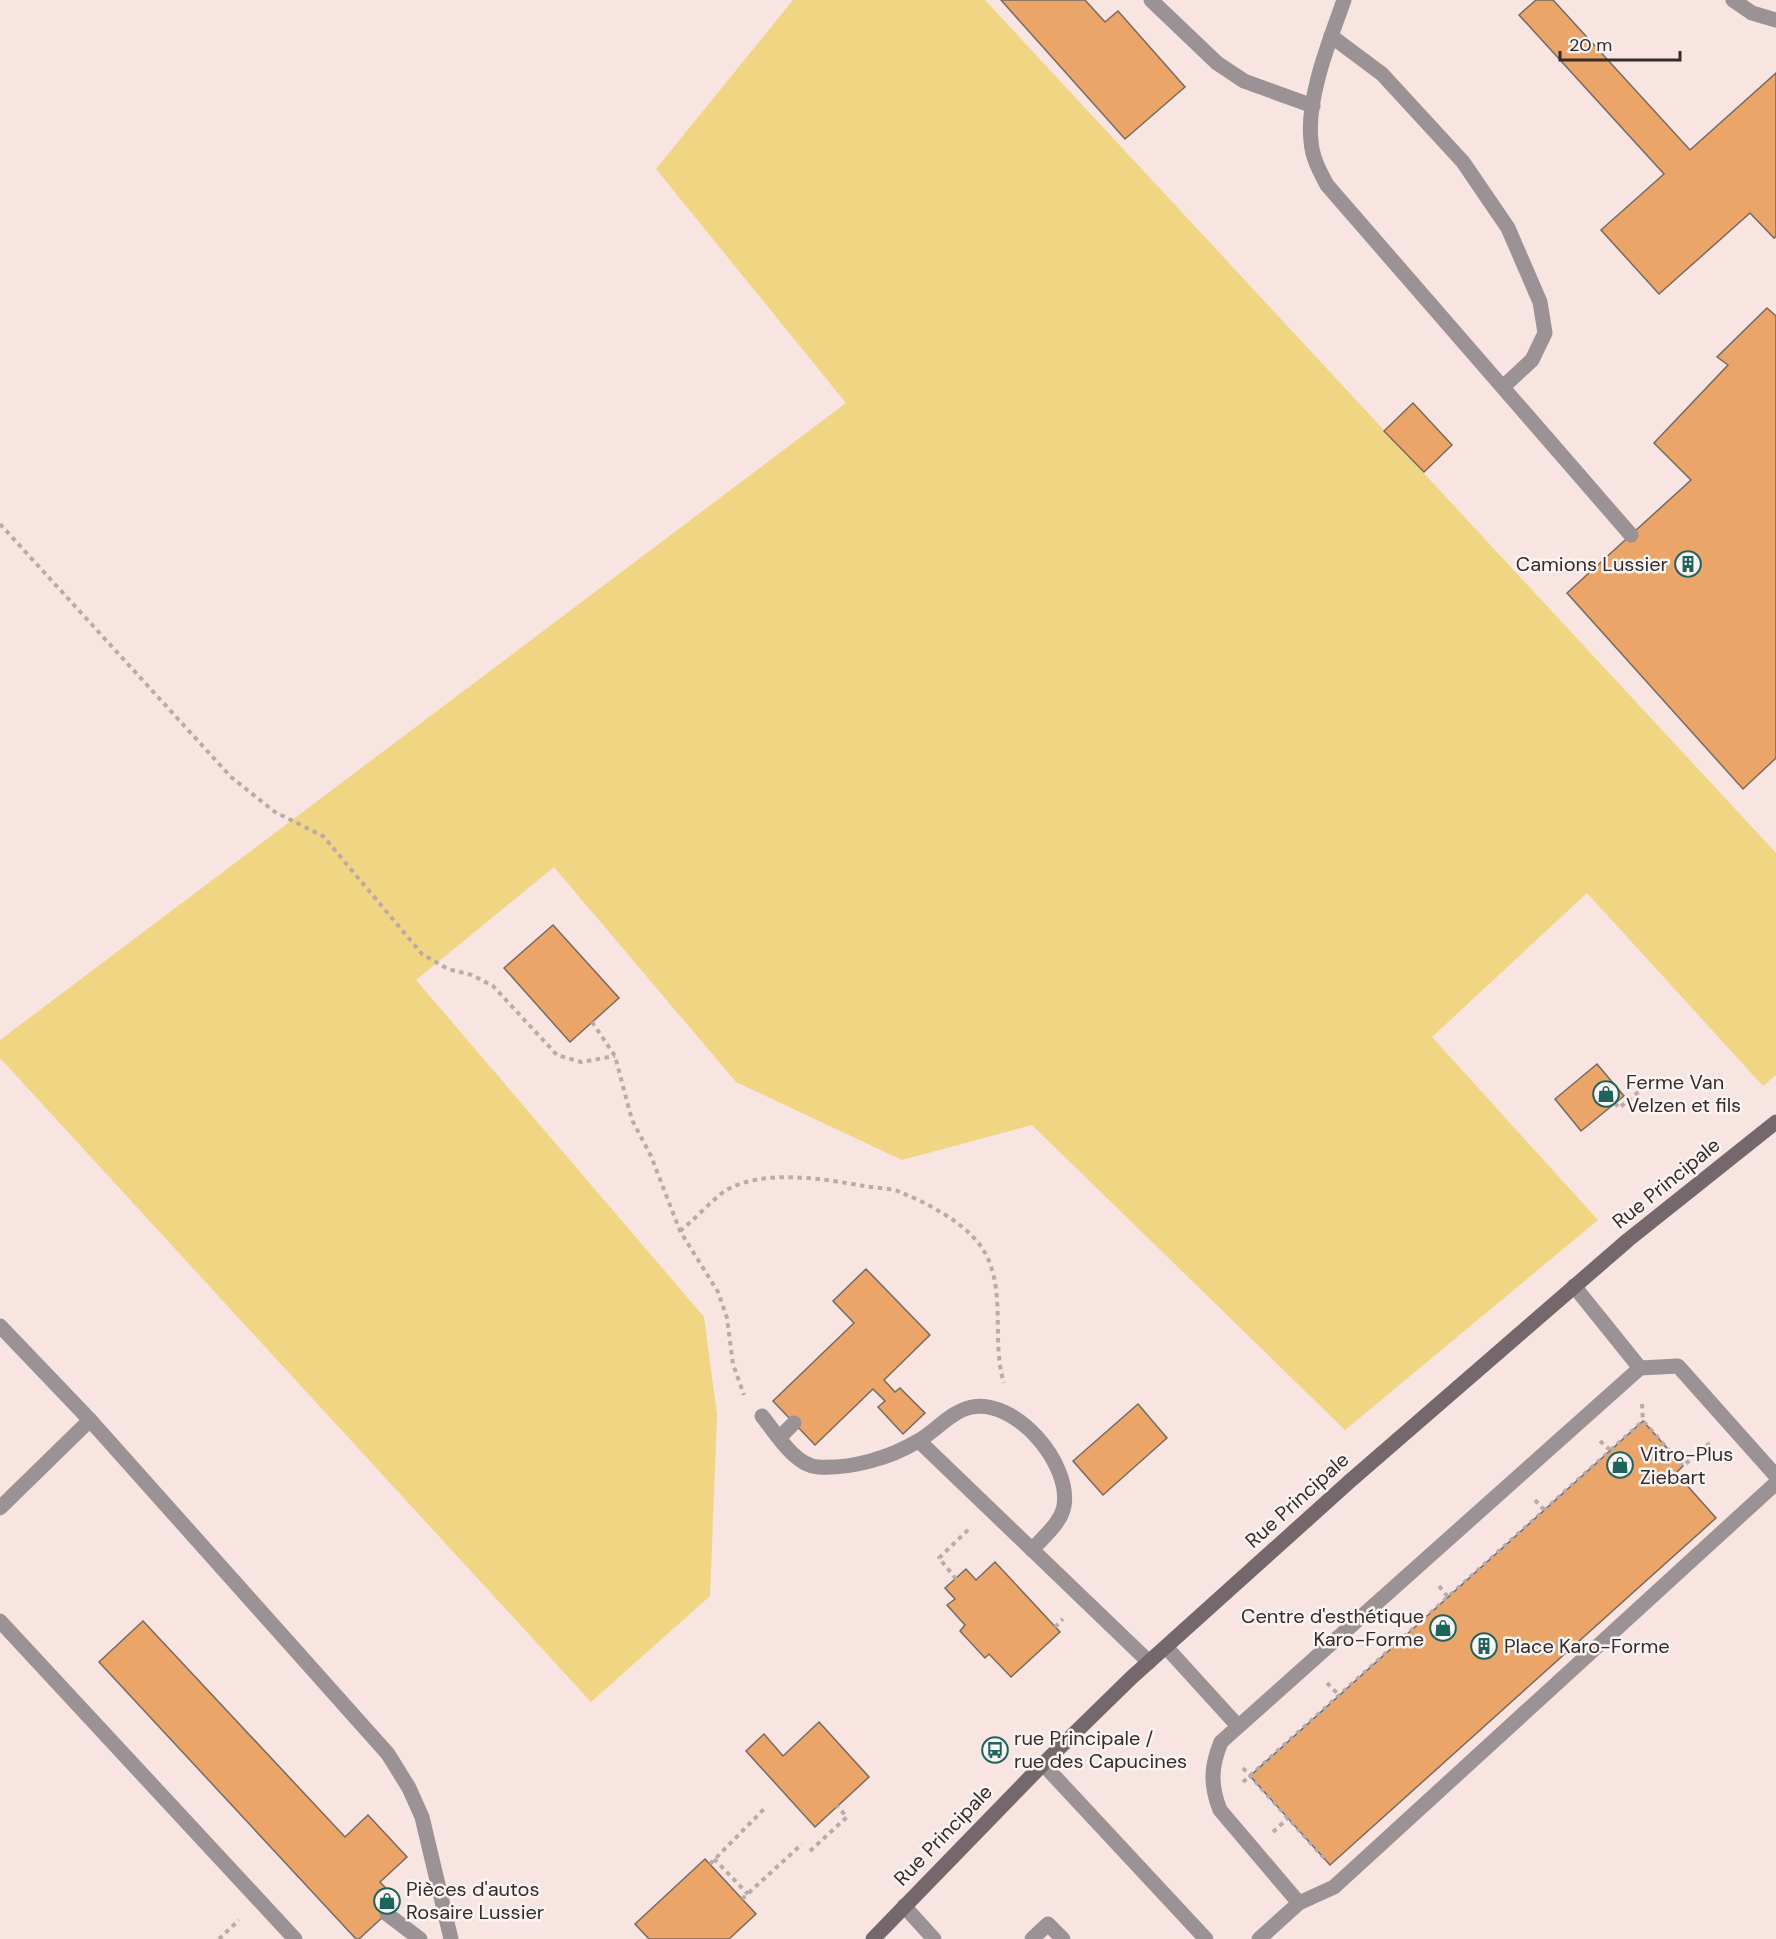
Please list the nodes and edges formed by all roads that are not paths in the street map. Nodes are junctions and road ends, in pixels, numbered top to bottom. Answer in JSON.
{"nodes":[{"id":1,"x":1151,"y":0,"type":"edge"},
{"id":2,"x":1344,"y":0,"type":"edge"},
{"id":3,"x":1733,"y":0,"type":"edge"},
{"id":4,"x":1776,"y":20,"type":"edge"},
{"id":5,"x":1331,"y":36,"type":"junction"},
{"id":6,"x":1314,"y":106,"type":"junction"},
{"id":7,"x":1503,"y":387,"type":"junction"},
{"id":8,"x":1631,"y":535,"type":"dead end"},
{"id":9,"x":1776,"y":1122,"type":"edge"},
{"id":10,"x":1574,"y":1287,"type":"junction"},
{"id":11,"x":0,"y":1326,"type":"edge"},
{"id":12,"x":1641,"y":1368,"type":"junction"},
{"id":13,"x":762,"y":1416,"type":"road end"},
{"id":14,"x":90,"y":1420,"type":"junction"},
{"id":15,"x":794,"y":1423,"type":"dead end"},
{"id":16,"x":780,"y":1437,"type":"junction"},
{"id":17,"x":919,"y":1441,"type":"junction"},
{"id":18,"x":1776,"y":1476,"type":"edge"},
{"id":19,"x":1776,"y":1483,"type":"edge"},
{"id":20,"x":0,"y":1508,"type":"edge"},
{"id":21,"x":1032,"y":1550,"type":"junction"},
{"id":22,"x":0,"y":1621,"type":"edge"},
{"id":23,"x":1166,"y":1647,"type":"junction"},
{"id":24,"x":1149,"y":1662,"type":"junction"},
{"id":25,"x":1237,"y":1725,"type":"junction"},
{"id":26,"x":1043,"y":1764,"type":"junction"},
{"id":27,"x":1299,"y":1903,"type":"junction"},
{"id":28,"x":904,"y":1906,"type":"junction"},
{"id":29,"x":387,"y":1914,"type":"dead end"},
{"id":30,"x":294,"y":1939,"type":"edge"},
{"id":31,"x":420,"y":1939,"type":"edge"},
{"id":32,"x":451,"y":1939,"type":"edge"},
{"id":33,"x":873,"y":1939,"type":"edge"},
{"id":34,"x":934,"y":1939,"type":"edge"},
{"id":35,"x":1032,"y":1939,"type":"edge"},
{"id":36,"x":1063,"y":1939,"type":"edge"},
{"id":37,"x":1206,"y":1939,"type":"edge"},
{"id":38,"x":1259,"y":1939,"type":"edge"}],
"edges":[{"from":1,"to":6,"type":"street"},
{"from":2,"to":5,"type":"street"},
{"from":3,"to":4,"type":"street"},
{"from":5,"to":6,"type":"street"},
{"from":5,"to":7,"type":"street"},
{"from":6,"to":7,"type":"street"},
{"from":7,"to":8,"type":"street"},
{"from":9,"to":10,"type":"main road","name":"Rue Principale"},
{"from":10,"to":12,"type":"street"},
{"from":10,"to":23,"type":"main road","name":"Rue Principale"},
{"from":11,"to":14,"type":"street"},
{"from":12,"to":18,"type":"street"},
{"from":12,"to":25,"type":"street"},
{"from":13,"to":16,"type":"street"},
{"from":14,"to":20,"type":"street"},
{"from":14,"to":32,"type":"street"},
{"from":15,"to":16,"type":"street"},
{"from":16,"to":17,"type":"street"},
{"from":17,"to":21,"type":"street"},
{"from":17,"to":21,"type":"street"},
{"from":19,"to":27,"type":"street"},
{"from":21,"to":24,"type":"street"},
{"from":22,"to":30,"type":"street"},
{"from":23,"to":24,"type":"main road","name":"Rue Principale"},
{"from":23,"to":25,"type":"street"},
{"from":24,"to":26,"type":"main road","name":"Rue Principale"},
{"from":25,"to":27,"type":"street"},
{"from":26,"to":28,"type":"main road","name":"Rue Principale"},
{"from":26,"to":37,"type":"street"},
{"from":27,"to":38,"type":"street"},
{"from":28,"to":33,"type":"main road","name":"Rue Principale"},
{"from":28,"to":34,"type":"street"},
{"from":29,"to":31,"type":"street"},
{"from":35,"to":36,"type":"street"}]}
